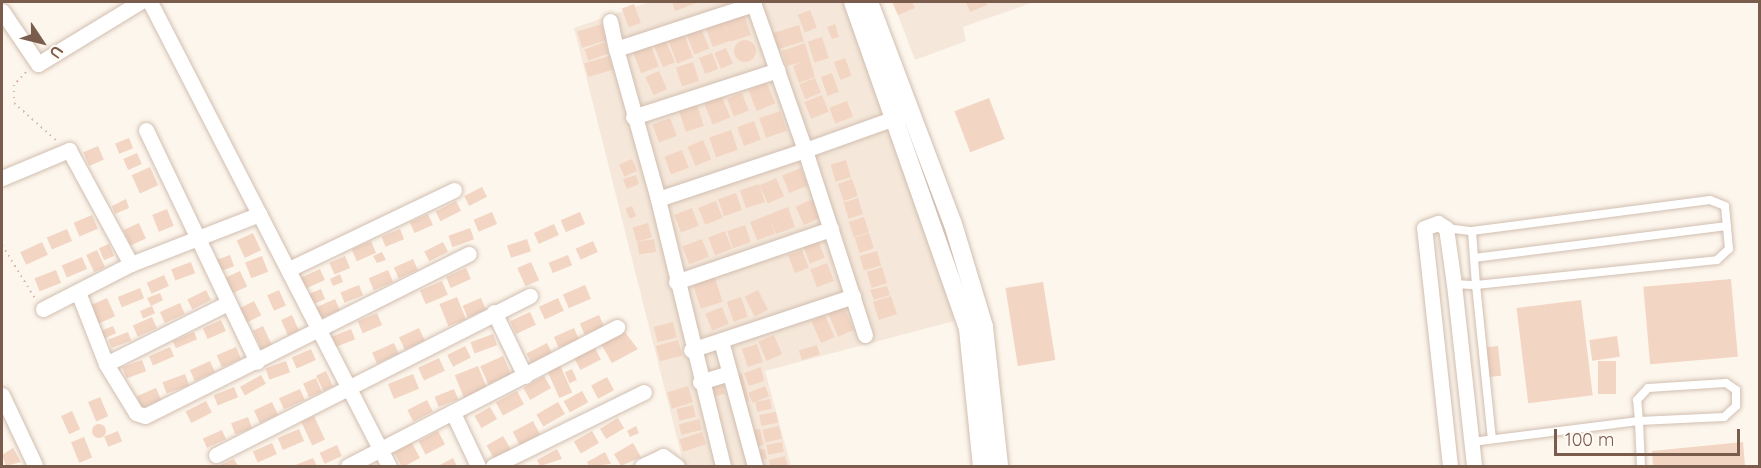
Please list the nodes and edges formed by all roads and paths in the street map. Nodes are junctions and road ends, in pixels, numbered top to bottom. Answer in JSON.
{"nodes":[{"id":1,"x":140,"y":2,"type":"edge"},
{"id":2,"x":150,"y":2,"type":"edge"},
{"id":3,"x":853,"y":2,"type":"edge"},
{"id":4,"x":869,"y":2,"type":"edge"},
{"id":5,"x":754,"y":3,"type":"edge"},
{"id":6,"x":2,"y":11,"type":"edge"},
{"id":7,"x":610,"y":21,"type":"dead end"},
{"id":8,"x":616,"y":49,"type":"junction"},
{"id":9,"x":34,"y":63,"type":"junction"},
{"id":10,"x":778,"y":70,"type":"junction"},
{"id":11,"x":901,"y":115,"type":"junction"},
{"id":12,"x":633,"y":117,"type":"junction"},
{"id":13,"x":146,"y":130,"type":"dead end"},
{"id":14,"x":65,"y":149,"type":"junction"},
{"id":15,"x":805,"y":150,"type":"junction"},
{"id":16,"x":2,"y":178,"type":"edge"},
{"id":17,"x":454,"y":190,"type":"dead end"},
{"id":18,"x":658,"y":200,"type":"junction"},
{"id":19,"x":260,"y":214,"type":"junction"},
{"id":20,"x":1727,"y":226,"type":"junction"},
{"id":21,"x":1446,"y":228,"type":"junction"},
{"id":22,"x":831,"y":229,"type":"junction"},
{"id":23,"x":1472,"y":231,"type":"junction"},
{"id":24,"x":196,"y":237,"type":"junction"},
{"id":25,"x":2,"y":245,"type":"edge"},
{"id":26,"x":469,"y":254,"type":"dead end"},
{"id":27,"x":1474,"y":258,"type":"junction"},
{"id":28,"x":131,"y":264,"type":"junction"},
{"id":29,"x":289,"y":269,"type":"junction"},
{"id":30,"x":676,"y":282,"type":"junction"},
{"id":31,"x":1454,"y":284,"type":"junction"},
{"id":32,"x":1476,"y":285,"type":"junction"},
{"id":33,"x":78,"y":292,"type":"junction"},
{"id":34,"x":530,"y":296,"type":"dead end"},
{"id":35,"x":853,"y":296,"type":"junction"},
{"id":36,"x":228,"y":303,"type":"junction"},
{"id":37,"x":43,"y":309,"type":"joint"},
{"id":38,"x":494,"y":312,"type":"junction"},
{"id":39,"x":617,"y":327,"type":"dead end"},
{"id":40,"x":321,"y":330,"type":"junction"},
{"id":41,"x":865,"y":334,"type":"dead end"},
{"id":42,"x":721,"y":341,"type":"junction"},
{"id":43,"x":691,"y":350,"type":"junction"},
{"id":44,"x":257,"y":362,"type":"junction"},
{"id":45,"x":106,"y":364,"type":"junction"},
{"id":46,"x":729,"y":373,"type":"junction"},
{"id":47,"x":525,"y":376,"type":"junction"},
{"id":48,"x":700,"y":382,"type":"junction"},
{"id":49,"x":349,"y":386,"type":"junction"},
{"id":50,"x":644,"y":392,"type":"dead end"},
{"id":51,"x":2,"y":395,"type":"edge"},
{"id":52,"x":453,"y":413,"type":"junction"},
{"id":53,"x":1639,"y":421,"type":"junction"},
{"id":54,"x":1492,"y":439,"type":"junction"},
{"id":55,"x":1472,"y":442,"type":"junction"},
{"id":56,"x":381,"y":450,"type":"junction"},
{"id":57,"x":216,"y":455,"type":"dead end"},
{"id":58,"x":38,"y":464,"type":"edge"},
{"id":59,"x":348,"y":466,"type":"edge"},
{"id":60,"x":389,"y":466,"type":"edge"},
{"id":61,"x":478,"y":466,"type":"edge"},
{"id":62,"x":493,"y":466,"type":"edge"},
{"id":63,"x":642,"y":466,"type":"edge"},
{"id":64,"x":677,"y":466,"type":"edge"},
{"id":65,"x":723,"y":466,"type":"edge"},
{"id":66,"x":755,"y":466,"type":"edge"},
{"id":67,"x":982,"y":466,"type":"edge"},
{"id":68,"x":999,"y":466,"type":"edge"},
{"id":69,"x":1450,"y":466,"type":"edge"},
{"id":70,"x":1474,"y":466,"type":"edge"},
{"id":71,"x":1641,"y":466,"type":"edge"}],
"edges":[{"from":1,"to":9,"type":"street"},
{"from":2,"to":19,"type":"street"},
{"from":3,"to":11,"type":"street"},
{"from":4,"to":11,"type":"street"},
{"from":5,"to":8,"type":"street"},
{"from":5,"to":10,"type":"street"},
{"from":6,"to":9,"type":"street"},
{"from":7,"to":8,"type":"street"},
{"from":8,"to":12,"type":"street"},
{"from":9,"to":14,"type":"path"},
{"from":10,"to":12,"type":"street"},
{"from":10,"to":15,"type":"street"},
{"from":11,"to":15,"type":"street"},
{"from":11,"to":67,"type":"street"},
{"from":11,"to":68,"type":"street"},
{"from":12,"to":18,"type":"street"},
{"from":13,"to":24,"type":"street"},
{"from":14,"to":16,"type":"street"},
{"from":14,"to":28,"type":"street"},
{"from":15,"to":18,"type":"street"},
{"from":15,"to":22,"type":"street"},
{"from":17,"to":29,"type":"street"},
{"from":18,"to":30,"type":"street"},
{"from":19,"to":24,"type":"street"},
{"from":19,"to":29,"type":"street"},
{"from":20,"to":23,"type":"lane"},
{"from":20,"to":27,"type":"lane"},
{"from":20,"to":32,"type":"lane"},
{"from":21,"to":23,"type":"lane"},
{"from":21,"to":31,"type":"street"},
{"from":21,"to":69,"type":"street"},
{"from":22,"to":30,"type":"street"},
{"from":22,"to":35,"type":"street"},
{"from":23,"to":27,"type":"lane"},
{"from":24,"to":28,"type":"street"},
{"from":24,"to":36,"type":"street"},
{"from":25,"to":37,"type":"path"},
{"from":26,"to":40,"type":"street"},
{"from":27,"to":32,"type":"lane"},
{"from":28,"to":33,"type":"street"},
{"from":29,"to":40,"type":"street"},
{"from":30,"to":43,"type":"street"},
{"from":31,"to":32,"type":"lane"},
{"from":31,"to":55,"type":"street"},
{"from":32,"to":54,"type":"lane"},
{"from":33,"to":37,"type":"street"},
{"from":33,"to":45,"type":"street"},
{"from":34,"to":38,"type":"street"},
{"from":35,"to":41,"type":"street"},
{"from":35,"to":42,"type":"street"},
{"from":36,"to":44,"type":"street"},
{"from":36,"to":45,"type":"street"},
{"from":38,"to":47,"type":"street"},
{"from":38,"to":49,"type":"street"},
{"from":39,"to":47,"type":"street"},
{"from":40,"to":44,"type":"street"},
{"from":40,"to":49,"type":"street"},
{"from":42,"to":43,"type":"street"},
{"from":42,"to":46,"type":"street"},
{"from":43,"to":48,"type":"street"},
{"from":44,"to":45,"type":"street"},
{"from":46,"to":48,"type":"street"},
{"from":46,"to":66,"type":"street"},
{"from":47,"to":52,"type":"street"},
{"from":48,"to":65,"type":"street"},
{"from":49,"to":56,"type":"street"},
{"from":49,"to":57,"type":"street"},
{"from":50,"to":62,"type":"street"},
{"from":51,"to":58,"type":"street"},
{"from":52,"to":56,"type":"street"},
{"from":52,"to":61,"type":"street"},
{"from":53,"to":53,"type":"lane"},
{"from":53,"to":54,"type":"lane"},
{"from":53,"to":71,"type":"lane"},
{"from":54,"to":55,"type":"lane"},
{"from":55,"to":70,"type":"street"},
{"from":56,"to":59,"type":"street"},
{"from":56,"to":60,"type":"street"},
{"from":63,"to":64,"type":"street"}]}
